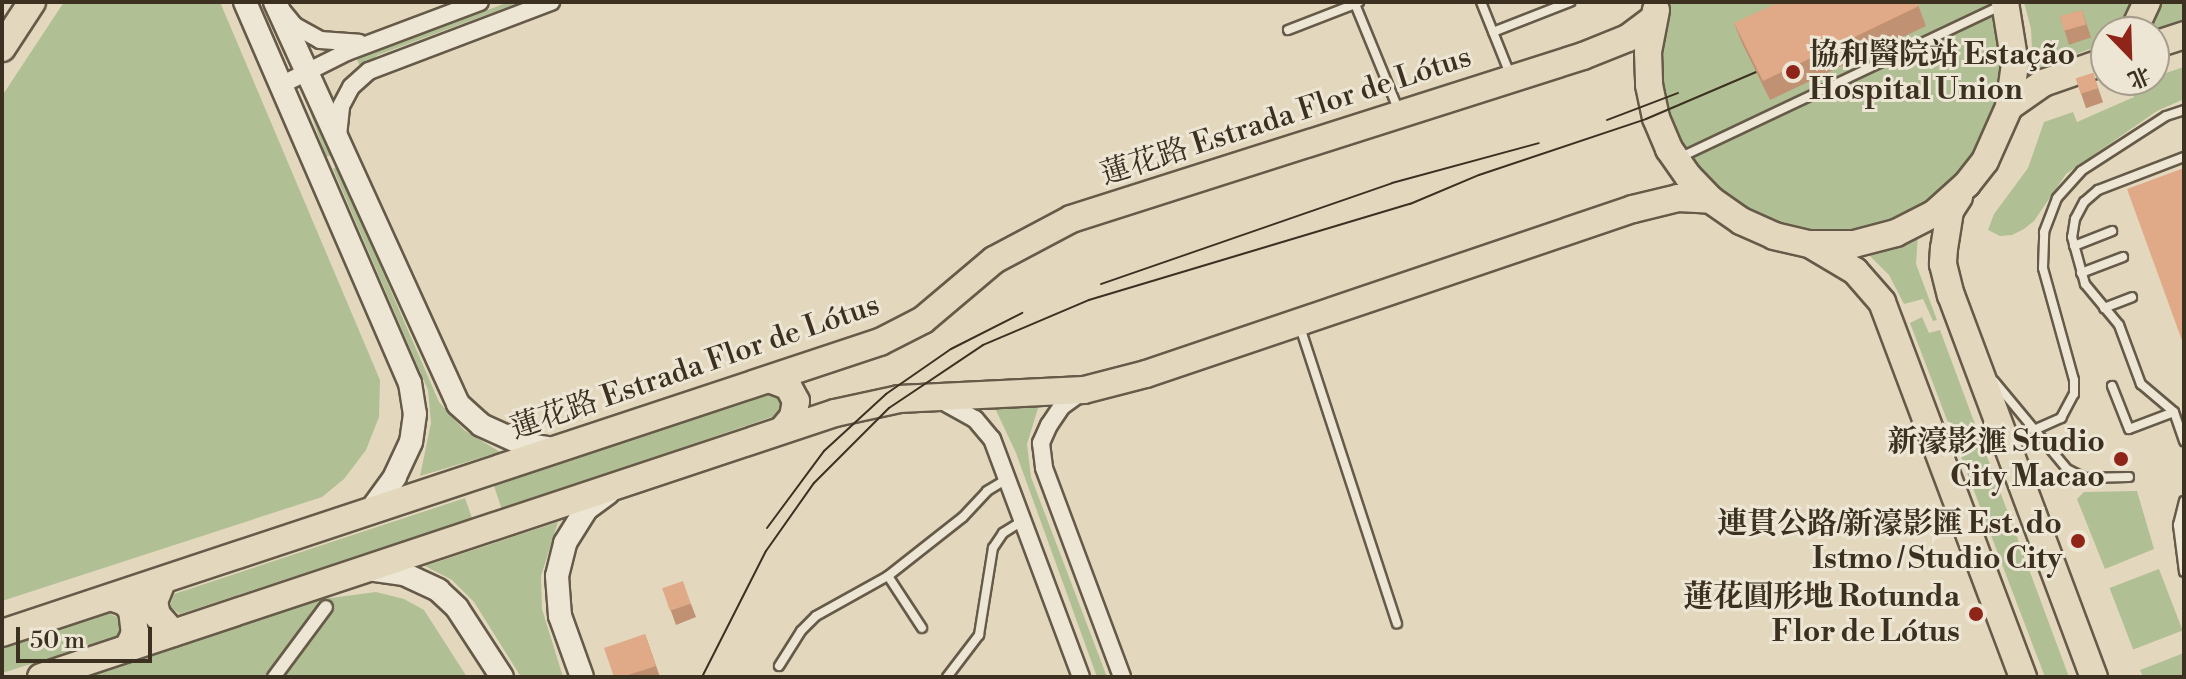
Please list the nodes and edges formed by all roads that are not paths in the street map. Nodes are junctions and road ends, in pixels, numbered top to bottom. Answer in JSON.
{"nodes":[{"id":1,"x":32,"y":2,"type":"edge"},
{"id":2,"x":245,"y":2,"type":"edge"},
{"id":3,"x":480,"y":2,"type":"edge"},
{"id":4,"x":551,"y":2,"type":"edge"},
{"id":5,"x":1481,"y":2,"type":"edge"},
{"id":6,"x":1570,"y":2,"type":"edge"},
{"id":7,"x":1357,"y":3,"type":"edge"},
{"id":8,"x":2005,"y":3,"type":"edge"},
{"id":9,"x":276,"y":4,"type":"edge"},
{"id":10,"x":1547,"y":6,"type":"edge"},
{"id":11,"x":1656,"y":11,"type":"edge"},
{"id":12,"x":1288,"y":30,"type":"dead end"},
{"id":13,"x":1493,"y":32,"type":"junction"},
{"id":14,"x":376,"y":41,"type":"junction"},
{"id":15,"x":2,"y":48,"type":"edge"},
{"id":16,"x":2090,"y":66,"type":"edge"},
{"id":17,"x":306,"y":72,"type":"junction"},
{"id":18,"x":1512,"y":78,"type":"junction"},
{"id":19,"x":281,"y":85,"type":"junction"},
{"id":20,"x":2009,"y":107,"type":"junction"},
{"id":21,"x":2184,"y":110,"type":"edge"},
{"id":22,"x":1400,"y":114,"type":"junction"},
{"id":23,"x":338,"y":147,"type":"junction"},
{"id":24,"x":2184,"y":157,"type":"edge"},
{"id":25,"x":1677,"y":160,"type":"junction"},
{"id":26,"x":1967,"y":184,"type":"junction"},
{"id":27,"x":1711,"y":200,"type":"junction"},
{"id":28,"x":2112,"y":231,"type":"dead end"},
{"id":29,"x":1810,"y":244,"type":"junction"},
{"id":30,"x":2074,"y":246,"type":"junction"},
{"id":31,"x":2123,"y":257,"type":"dead end"},
{"id":32,"x":2081,"y":273,"type":"junction"},
{"id":33,"x":2132,"y":297,"type":"dead end"},
{"id":34,"x":2104,"y":308,"type":"junction"},
{"id":35,"x":1299,"y":322,"type":"junction"},
{"id":36,"x":1974,"y":355,"type":"junction"},
{"id":37,"x":772,"y":380,"type":"junction"},
{"id":38,"x":2112,"y":386,"type":"dead end"},
{"id":39,"x":1084,"y":390,"type":"junction"},
{"id":40,"x":927,"y":397,"type":"junction"},
{"id":41,"x":2174,"y":412,"type":"junction"},
{"id":42,"x":783,"y":429,"type":"junction"},
{"id":43,"x":2034,"y":430,"type":"junction"},
{"id":44,"x":2184,"y":441,"type":"edge"},
{"id":45,"x":555,"y":449,"type":"junction"},
{"id":46,"x":2129,"y":477,"type":"dead end"},
{"id":47,"x":1007,"y":479,"type":"junction"},
{"id":48,"x":622,"y":483,"type":"junction"},
{"id":49,"x":2184,"y":501,"type":"edge"},
{"id":50,"x":372,"y":509,"type":"junction"},
{"id":51,"x":1023,"y":521,"type":"junction"},
{"id":52,"x":364,"y":568,"type":"junction"},
{"id":53,"x":2184,"y":572,"type":"edge"},
{"id":54,"x":888,"y":576,"type":"junction"},
{"id":55,"x":162,"y":582,"type":"junction"},
{"id":56,"x":113,"y":598,"type":"junction"},
{"id":57,"x":326,"y":607,"type":"dead end"},
{"id":58,"x":1397,"y":624,"type":"dead end"},
{"id":59,"x":922,"y":628,"type":"dead end"},
{"id":60,"x":2,"y":633,"type":"edge"},
{"id":61,"x":173,"y":633,"type":"junction"},
{"id":62,"x":128,"y":648,"type":"junction"},
{"id":63,"x":779,"y":666,"type":"dead end"},
{"id":64,"x":41,"y":677,"type":"edge"},
{"id":65,"x":274,"y":677,"type":"edge"},
{"id":66,"x":502,"y":677,"type":"edge"},
{"id":67,"x":582,"y":677,"type":"edge"},
{"id":68,"x":947,"y":677,"type":"edge"},
{"id":69,"x":1081,"y":677,"type":"edge"},
{"id":70,"x":1122,"y":677,"type":"edge"},
{"id":71,"x":2023,"y":677,"type":"edge"},
{"id":72,"x":2094,"y":677,"type":"edge"}],
"edges":[{"from":1,"to":15,"type":"main road"},
{"from":2,"to":19,"type":"main road"},
{"from":3,"to":14,"type":"street"},
{"from":4,"to":23,"type":"street"},
{"from":5,"to":13,"type":"lane"},
{"from":6,"to":10,"type":"lane"},
{"from":7,"to":12,"type":"lane"},
{"from":7,"to":22,"type":"lane"},
{"from":8,"to":20,"type":"main road"},
{"from":8,"to":25,"type":"lane"},
{"from":9,"to":14,"type":"street"},
{"from":9,"to":17,"type":"main road"},
{"from":10,"to":13,"type":"lane"},
{"from":11,"to":18,"type":"main road","name":"蓮花路 Estrada Flor de Lótus"},
{"from":11,"to":25,"type":"main road"},
{"from":13,"to":18,"type":"lane"},
{"from":14,"to":17,"type":"street"},
{"from":16,"to":20,"type":"main road"},
{"from":17,"to":19,"type":"street"},
{"from":17,"to":23,"type":"main road"},
{"from":18,"to":22,"type":"main road","name":"蓮花路 Estrada Flor de Lótus"},
{"from":19,"to":50,"type":"main road"},
{"from":20,"to":26,"type":"main road"},
{"from":21,"to":43,"type":"lane"},
{"from":22,"to":37,"type":"main road","name":"蓮花路 Estrada Flor de Lótus"},
{"from":23,"to":45,"type":"main road"},
{"from":24,"to":30,"type":"lane"},
{"from":25,"to":27,"type":"main road"},
{"from":26,"to":29,"type":"main road"},
{"from":26,"to":36,"type":"main road"},
{"from":27,"to":29,"type":"main road"},
{"from":27,"to":35,"type":"main road"},
{"from":28,"to":30,"type":"lane"},
{"from":29,"to":71,"type":"main road"},
{"from":30,"to":32,"type":"lane"},
{"from":31,"to":32,"type":"lane"},
{"from":32,"to":34,"type":"lane"},
{"from":33,"to":34,"type":"lane"},
{"from":34,"to":41,"type":"lane"},
{"from":35,"to":39,"type":"main road"},
{"from":35,"to":58,"type":"lane"},
{"from":36,"to":43,"type":"lane"},
{"from":36,"to":72,"type":"main road"},
{"from":37,"to":42,"type":"main road"},
{"from":37,"to":45,"type":"main road","name":"蓮花路 Estrada Flor de Lótus"},
{"from":38,"to":41,"type":"lane"},
{"from":39,"to":40,"type":"main road"},
{"from":39,"to":70,"type":"street"},
{"from":40,"to":42,"type":"main road"},
{"from":40,"to":47,"type":"street"},
{"from":41,"to":44,"type":"lane"},
{"from":42,"to":48,"type":"main road"},
{"from":43,"to":46,"type":"lane"},
{"from":45,"to":50,"type":"main road","name":"蓮花路 Estrada Flor de Lótus"},
{"from":47,"to":51,"type":"street"},
{"from":47,"to":54,"type":"lane"},
{"from":48,"to":52,"type":"main road"},
{"from":48,"to":67,"type":"main road"},
{"from":49,"to":53,"type":"lane"},
{"from":50,"to":55,"type":"main road","name":"蓮花路 Estrada Flor de Lótus"},
{"from":51,"to":68,"type":"lane"},
{"from":51,"to":69,"type":"street"},
{"from":52,"to":61,"type":"main road"},
{"from":52,"to":66,"type":"main road"},
{"from":54,"to":59,"type":"lane"},
{"from":54,"to":63,"type":"lane"},
{"from":55,"to":56,"type":"main road","name":"蓮花路 Estrada Flor de Lótus"},
{"from":55,"to":61,"type":"main road"},
{"from":56,"to":60,"type":"main road","name":"蓮花路 Estrada Flor de Lótus"},
{"from":56,"to":62,"type":"main road"},
{"from":57,"to":65,"type":"street"},
{"from":61,"to":62,"type":"main road"},
{"from":62,"to":64,"type":"main road"}]}
